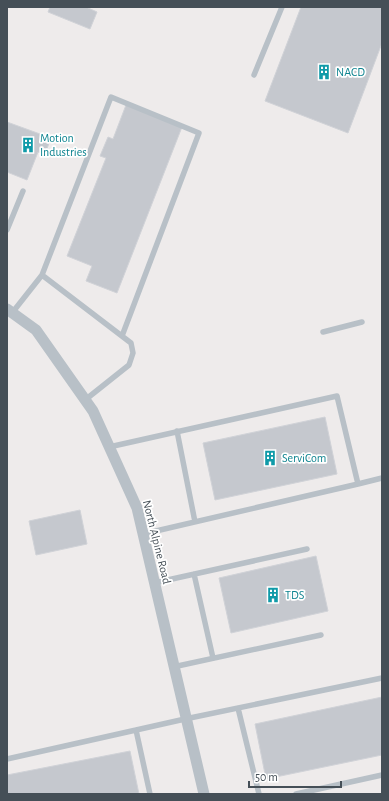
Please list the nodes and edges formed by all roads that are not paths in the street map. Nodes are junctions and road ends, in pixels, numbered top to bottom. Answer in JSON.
{"nodes":[{"id":1,"x":282,"y":7,"type":"edge"},
{"id":2,"x":254,"y":75,"type":"dead end"},
{"id":3,"x":23,"y":191,"type":"dead end"},
{"id":4,"x":8,"y":227,"type":"edge"},
{"id":5,"x":42,"y":275,"type":"junction"},
{"id":6,"x":10,"y":311,"type":"edge"},
{"id":7,"x":362,"y":322,"type":"dead end"},
{"id":8,"x":323,"y":332,"type":"dead end"},
{"id":9,"x":122,"y":336,"type":"junction"},
{"id":10,"x":85,"y":400,"type":"junction"},
{"id":11,"x":177,"y":431,"type":"junction"},
{"id":12,"x":109,"y":446,"type":"junction"},
{"id":13,"x":382,"y":478,"type":"edge"},
{"id":14,"x":358,"y":484,"type":"junction"},
{"id":15,"x":195,"y":522,"type":"junction"},
{"id":16,"x":143,"y":534,"type":"junction"},
{"id":17,"x":307,"y":549,"type":"dead end"},
{"id":18,"x":194,"y":574,"type":"junction"},
{"id":19,"x":154,"y":583,"type":"junction"},
{"id":20,"x":321,"y":635,"type":"dead end"},
{"id":21,"x":213,"y":658,"type":"junction"},
{"id":22,"x":173,"y":667,"type":"junction"},
{"id":23,"x":382,"y":678,"type":"edge"},
{"id":24,"x":238,"y":708,"type":"junction"},
{"id":25,"x":185,"y":718,"type":"junction"},
{"id":26,"x":136,"y":730,"type":"junction"},
{"id":27,"x":7,"y":759,"type":"edge"},
{"id":28,"x":382,"y":775,"type":"edge"},
{"id":29,"x":150,"y":794,"type":"edge"},
{"id":30,"x":204,"y":794,"type":"edge"},
{"id":31,"x":259,"y":794,"type":"edge"},
{"id":32,"x":296,"y":794,"type":"edge"}],
"edges":[{"from":1,"to":2,"type":"lane"},
{"from":3,"to":4,"type":"lane"},
{"from":5,"to":6,"type":"lane"},
{"from":5,"to":9,"type":"lane"},
{"from":5,"to":9,"type":"lane"},
{"from":6,"to":10,"type":"street","name":"North Alpine Road"},
{"from":7,"to":8,"type":"lane"},
{"from":9,"to":10,"type":"lane"},
{"from":10,"to":12,"type":"street","name":"North Alpine Road"},
{"from":11,"to":12,"type":"lane"},
{"from":11,"to":14,"type":"lane"},
{"from":11,"to":15,"type":"lane"},
{"from":12,"to":16,"type":"street","name":"North Alpine Road"},
{"from":13,"to":14,"type":"lane"},
{"from":14,"to":15,"type":"lane"},
{"from":15,"to":16,"type":"lane"},
{"from":16,"to":19,"type":"street","name":"North Alpine Road"},
{"from":17,"to":18,"type":"lane"},
{"from":18,"to":19,"type":"lane"},
{"from":18,"to":21,"type":"lane"},
{"from":19,"to":22,"type":"street","name":"North Alpine Road"},
{"from":20,"to":21,"type":"lane"},
{"from":21,"to":22,"type":"lane"},
{"from":22,"to":25,"type":"street","name":"North Alpine Road"},
{"from":23,"to":24,"type":"lane"},
{"from":24,"to":25,"type":"lane"},
{"from":24,"to":31,"type":"lane"},
{"from":25,"to":26,"type":"lane"},
{"from":25,"to":30,"type":"street","name":"North Alpine Road"},
{"from":26,"to":27,"type":"lane"},
{"from":26,"to":29,"type":"lane"},
{"from":28,"to":32,"type":"lane"}]}
